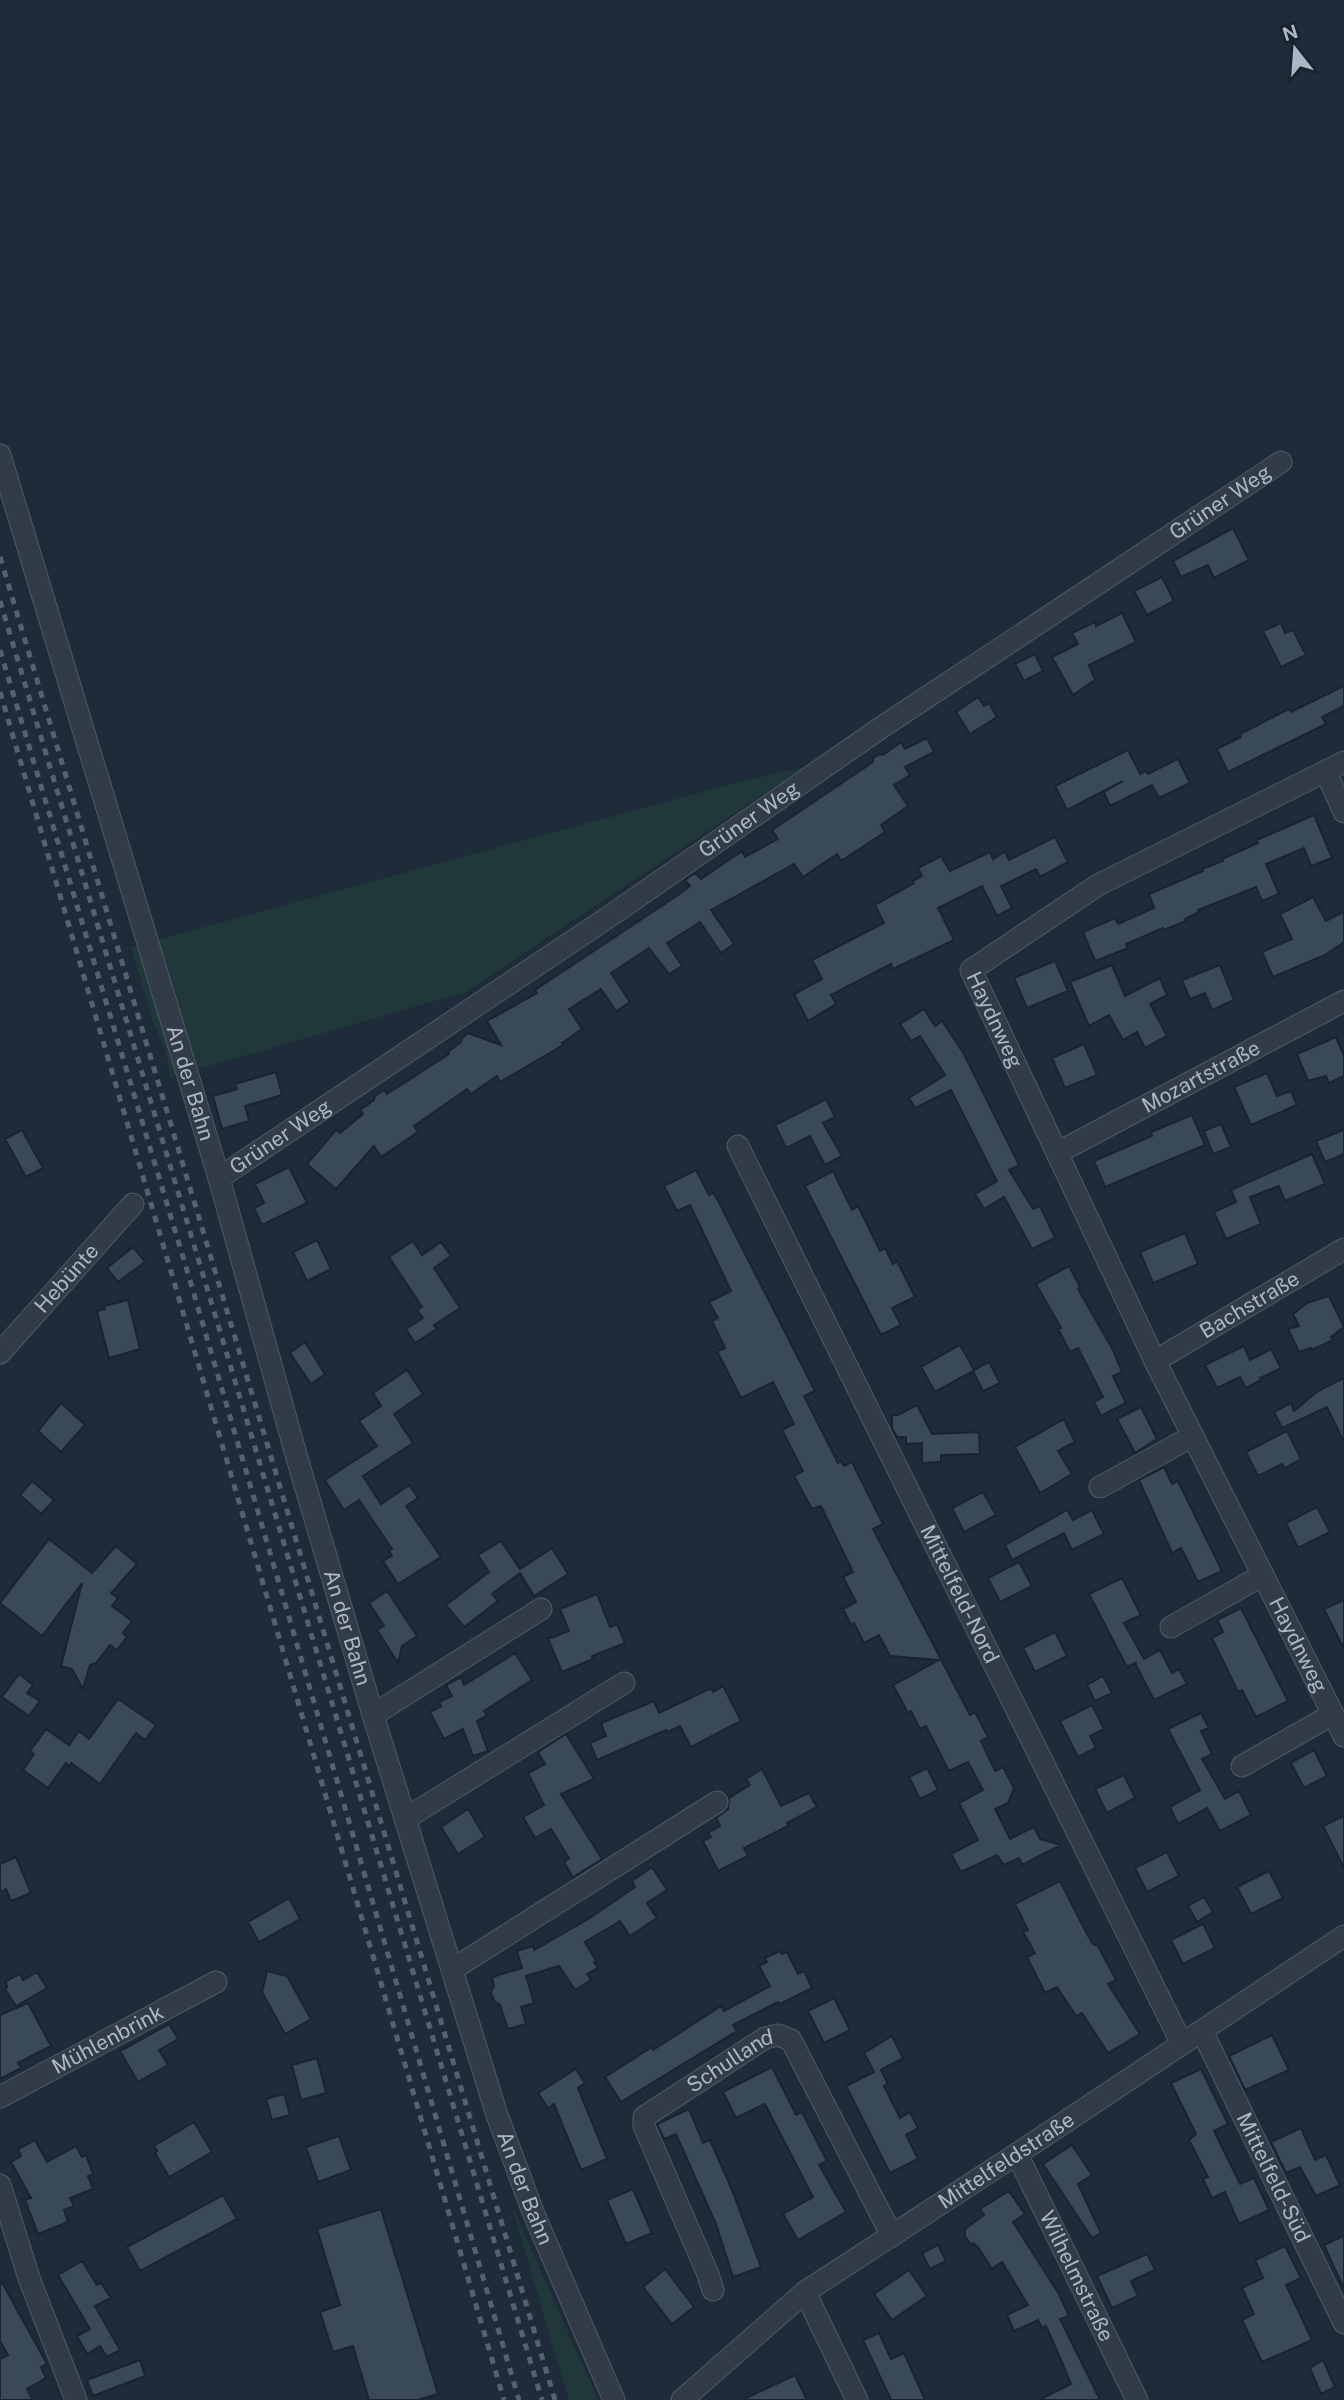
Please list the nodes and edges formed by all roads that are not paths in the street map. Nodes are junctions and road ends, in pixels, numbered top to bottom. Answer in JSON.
{"nodes":[{"id":1,"x":0,"y":455,"type":"edge"},
{"id":2,"x":1281,"y":462,"type":"dead end"},
{"id":3,"x":1335,"y":767,"type":"edge"},
{"id":4,"x":1344,"y":812,"type":"edge"},
{"id":5,"x":1344,"y":1001,"type":"edge"},
{"id":6,"x":737,"y":1146,"type":"dead end"},
{"id":7,"x":1057,"y":1153,"type":"junction"},
{"id":8,"x":219,"y":1178,"type":"junction"},
{"id":9,"x":133,"y":1204,"type":"dead end"},
{"id":10,"x":1342,"y":1255,"type":"edge"},
{"id":11,"x":0,"y":1353,"type":"edge"},
{"id":12,"x":1155,"y":1361,"type":"junction"},
{"id":13,"x":1193,"y":1436,"type":"junction"},
{"id":14,"x":1100,"y":1487,"type":"dead end"},
{"id":15,"x":1263,"y":1575,"type":"junction"},
{"id":16,"x":541,"y":1609,"type":"dead end"},
{"id":17,"x":1171,"y":1627,"type":"dead end"},
{"id":18,"x":624,"y":1683,"type":"dead end"},
{"id":19,"x":1333,"y":1714,"type":"junction"},
{"id":20,"x":373,"y":1715,"type":"junction"},
{"id":21,"x":1344,"y":1736,"type":"edge"},
{"id":22,"x":1242,"y":1766,"type":"dead end"},
{"id":23,"x":717,"y":1802,"type":"dead end"},
{"id":24,"x":405,"y":1819,"type":"junction"},
{"id":25,"x":1344,"y":1936,"type":"edge"},
{"id":26,"x":453,"y":1969,"type":"junction"},
{"id":27,"x":216,"y":1982,"type":"dead end"},
{"id":28,"x":1202,"y":2031,"type":"junction"},
{"id":29,"x":1182,"y":2044,"type":"junction"},
{"id":30,"x":0,"y":2097,"type":"edge"},
{"id":31,"x":1017,"y":2154,"type":"junction"},
{"id":32,"x":0,"y":2185,"type":"edge"},
{"id":33,"x":892,"y":2236,"type":"junction"},
{"id":34,"x":712,"y":2290,"type":"dead end"},
{"id":35,"x":805,"y":2292,"type":"junction"},
{"id":36,"x":1344,"y":2323,"type":"edge"},
{"id":37,"x":76,"y":2400,"type":"edge"},
{"id":38,"x":614,"y":2400,"type":"edge"},
{"id":39,"x":682,"y":2400,"type":"edge"},
{"id":40,"x":857,"y":2400,"type":"edge"},
{"id":41,"x":1137,"y":2400,"type":"edge"}],
"edges":[{"from":1,"to":8,"type":"street","name":"An der Bahn"},
{"from":2,"to":8,"type":"street","name":"Grüner Weg"},
{"from":3,"to":4,"type":"street","name":"Haydnweg"},
{"from":3,"to":7,"type":"street","name":"Haydnweg"},
{"from":5,"to":7,"type":"street","name":"Mozartstraße"},
{"from":6,"to":29,"type":"street","name":"Mittelfeld-Nord"},
{"from":7,"to":12,"type":"street","name":"Haydnweg"},
{"from":8,"to":20,"type":"street","name":"An der Bahn"},
{"from":9,"to":11,"type":"street","name":"Hebünte"},
{"from":10,"to":12,"type":"street","name":"Bachstraße"},
{"from":12,"to":13,"type":"street","name":"Haydnweg"},
{"from":13,"to":14,"type":"street"},
{"from":13,"to":15,"type":"street","name":"Haydnweg"},
{"from":15,"to":17,"type":"street","name":"Haydnweg"},
{"from":15,"to":19,"type":"street","name":"Haydnweg"},
{"from":16,"to":20,"type":"street","name":"An der Bahn"},
{"from":18,"to":24,"type":"street"},
{"from":19,"to":21,"type":"street","name":"Haydnweg"},
{"from":19,"to":22,"type":"street","name":"Haydnweg"},
{"from":20,"to":24,"type":"street","name":"An der Bahn"},
{"from":23,"to":26,"type":"street"},
{"from":24,"to":26,"type":"street","name":"An der Bahn"},
{"from":25,"to":28,"type":"street","name":"Mittelfeldstraße"},
{"from":26,"to":38,"type":"street","name":"An der Bahn"},
{"from":27,"to":30,"type":"street","name":"Mühlenbrink"},
{"from":28,"to":29,"type":"street","name":"Mittelfeldstraße"},
{"from":28,"to":36,"type":"street","name":"Mittelfeld-Süd"},
{"from":29,"to":31,"type":"street","name":"Mittelfeldstraße"},
{"from":31,"to":33,"type":"street","name":"Mittelfeldstraße"},
{"from":31,"to":41,"type":"street","name":"Wilhelmstraße"},
{"from":32,"to":37,"type":"street"},
{"from":33,"to":34,"type":"street","name":"Schulland"},
{"from":33,"to":35,"type":"street","name":"Mittelfeldstraße"},
{"from":35,"to":39,"type":"street","name":"Mittelfeldstraße"},
{"from":35,"to":40,"type":"street"}]}
